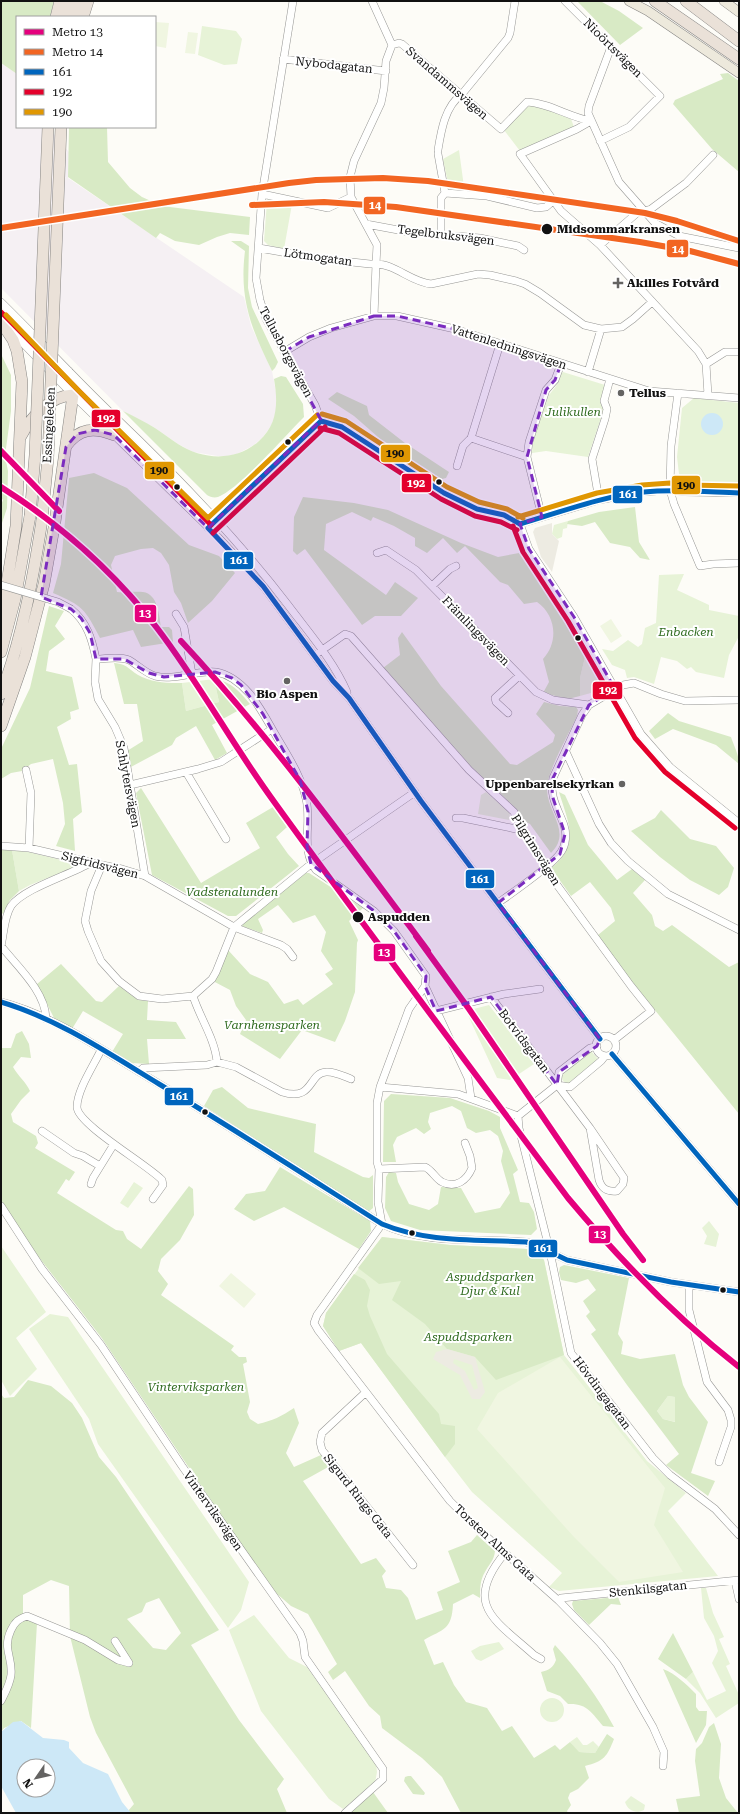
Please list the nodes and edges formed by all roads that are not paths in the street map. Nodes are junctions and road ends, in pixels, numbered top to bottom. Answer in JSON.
{"nodes":[{"id":1,"x":60,"y":1,"type":"edge"},
{"id":2,"x":71,"y":1,"type":"edge"},
{"id":3,"x":80,"y":1,"type":"edge"},
{"id":4,"x":88,"y":1,"type":"edge"},
{"id":5,"x":293,"y":1,"type":"edge"},
{"id":6,"x":372,"y":1,"type":"edge"},
{"id":7,"x":515,"y":1,"type":"edge"},
{"id":8,"x":565,"y":1,"type":"edge"},
{"id":9,"x":629,"y":1,"type":"edge"},
{"id":10,"x":655,"y":1,"type":"edge"},
{"id":11,"x":660,"y":1,"type":"edge"},
{"id":12,"x":686,"y":1,"type":"edge"},
{"id":13,"x":724,"y":1,"type":"edge"},
{"id":14,"x":739,"y":12,"type":"edge"},
{"id":15,"x":56,"y":16,"type":"edge"},
{"id":16,"x":66,"y":16,"type":"edge"},
{"id":17,"x":75,"y":16,"type":"edge"},
{"id":18,"x":83,"y":16,"type":"edge"},
{"id":19,"x":685,"y":21,"type":"junction"},
{"id":20,"x":739,"y":42,"type":"edge"},
{"id":21,"x":392,"y":45,"type":"junction"},
{"id":22,"x":611,"y":47,"type":"junction"},
{"id":23,"x":283,"y":59,"type":"junction"},
{"id":24,"x":739,"y":59,"type":"edge"},
{"id":25,"x":386,"y":71,"type":"junction"},
{"id":26,"x":739,"y":74,"type":"edge"},
{"id":27,"x":462,"y":94,"type":"junction"},
{"id":28,"x":591,"y":121,"type":"junction"},
{"id":29,"x":48,"y":128,"type":"edge"},
{"id":30,"x":61,"y":128,"type":"edge"},
{"id":31,"x":600,"y":141,"type":"junction"},
{"id":32,"x":712,"y":155,"type":"dead end"},
{"id":33,"x":445,"y":193,"type":"junction"},
{"id":34,"x":262,"y":194,"type":"junction"},
{"id":35,"x":351,"y":197,"type":"junction"},
{"id":36,"x":553,"y":201,"type":"junction"},
{"id":37,"x":643,"y":210,"type":"junction"},
{"id":38,"x":366,"y":224,"type":"junction"},
{"id":39,"x":441,"y":234,"type":"junction"},
{"id":40,"x":600,"y":245,"type":"junction"},
{"id":41,"x":259,"y":248,"type":"junction"},
{"id":42,"x":739,"y":248,"type":"edge"},
{"id":43,"x":524,"y":250,"type":"dead end"},
{"id":44,"x":376,"y":264,"type":"junction"},
{"id":45,"x":1,"y":302,"type":"edge"},
{"id":46,"x":652,"y":302,"type":"junction"},
{"id":47,"x":374,"y":316,"type":"junction"},
{"id":48,"x":1,"y":321,"type":"edge"},
{"id":49,"x":601,"y":329,"type":"junction"},
{"id":50,"x":500,"y":344,"type":"junction"},
{"id":51,"x":284,"y":352,"type":"junction"},
{"id":52,"x":739,"y":352,"type":"edge"},
{"id":53,"x":560,"y":364,"type":"junction"},
{"id":54,"x":706,"y":364,"type":"junction"},
{"id":55,"x":68,"y":369,"type":"junction"},
{"id":56,"x":588,"y":372,"type":"junction"},
{"id":57,"x":610,"y":379,"type":"junction"},
{"id":58,"x":678,"y":393,"type":"junction"},
{"id":59,"x":708,"y":395,"type":"junction"},
{"id":60,"x":69,"y":396,"type":"junction"},
{"id":61,"x":739,"y":398,"type":"edge"},
{"id":62,"x":114,"y":416,"type":"junction"},
{"id":63,"x":321,"y":422,"type":"junction"},
{"id":64,"x":114,"y":435,"type":"junction"},
{"id":65,"x":21,"y":436,"type":"junction"},
{"id":66,"x":471,"y":438,"type":"junction"},
{"id":67,"x":66,"y":446,"type":"junction"},
{"id":68,"x":527,"y":457,"type":"junction"},
{"id":69,"x":457,"y":466,"type":"dead end"},
{"id":70,"x":670,"y":490,"type":"junction"},
{"id":71,"x":739,"y":493,"type":"edge"},
{"id":72,"x":599,"y":500,"type":"junction"},
{"id":73,"x":542,"y":517,"type":"junction"},
{"id":74,"x":216,"y":520,"type":"junction"},
{"id":75,"x":520,"y":524,"type":"junction"},
{"id":76,"x":208,"y":528,"type":"junction"},
{"id":77,"x":377,"y":553,"type":"dead end"},
{"id":78,"x":739,"y":563,"type":"edge"},
{"id":79,"x":456,"y":566,"type":"dead end"},
{"id":80,"x":263,"y":572,"type":"junction"},
{"id":81,"x":256,"y":578,"type":"junction"},
{"id":82,"x":1,"y":585,"type":"edge"},
{"id":83,"x":432,"y":586,"type":"junction"},
{"id":84,"x":176,"y":614,"type":"dead end"},
{"id":85,"x":1,"y":620,"type":"edge"},
{"id":86,"x":322,"y":650,"type":"junction"},
{"id":87,"x":1,"y":652,"type":"edge"},
{"id":88,"x":315,"y":655,"type":"junction"},
{"id":89,"x":96,"y":659,"type":"junction"},
{"id":90,"x":192,"y":674,"type":"junction"},
{"id":91,"x":519,"y":676,"type":"junction"},
{"id":92,"x":615,"y":689,"type":"junction"},
{"id":93,"x":1,"y":694,"type":"edge"},
{"id":94,"x":349,"y":698,"type":"junction"},
{"id":95,"x":739,"y":700,"type":"edge"},
{"id":96,"x":589,"y":705,"type":"junction"},
{"id":97,"x":508,"y":713,"type":"dead end"},
{"id":98,"x":1,"y":726,"type":"edge"},
{"id":99,"x":272,"y":729,"type":"junction"},
{"id":100,"x":566,"y":752,"type":"junction"},
{"id":101,"x":26,"y":770,"type":"dead end"},
{"id":102,"x":186,"y":772,"type":"junction"},
{"id":103,"x":130,"y":785,"type":"junction"},
{"id":104,"x":414,"y":792,"type":"junction"},
{"id":105,"x":456,"y":818,"type":"dead end"},
{"id":106,"x":739,"y":823,"type":"edge"},
{"id":107,"x":521,"y":830,"type":"junction"},
{"id":108,"x":226,"y":839,"type":"dead end"},
{"id":109,"x":1,"y":846,"type":"edge"},
{"id":110,"x":29,"y":848,"type":"junction"},
{"id":111,"x":90,"y":863,"type":"junction"},
{"id":112,"x":311,"y":864,"type":"junction"},
{"id":113,"x":102,"y":866,"type":"junction"},
{"id":114,"x":547,"y":866,"type":"junction"},
{"id":115,"x":146,"y":876,"type":"junction"},
{"id":116,"x":498,"y":903,"type":"junction"},
{"id":117,"x":234,"y":926,"type":"junction"},
{"id":118,"x":739,"y":930,"type":"edge"},
{"id":119,"x":1,"y":946,"type":"edge"},
{"id":120,"x":293,"y":957,"type":"dead end"},
{"id":121,"x":425,"y":986,"type":"junction"},
{"id":122,"x":540,"y":989,"type":"dead end"},
{"id":123,"x":194,"y":996,"type":"junction"},
{"id":124,"x":491,"y":997,"type":"junction"},
{"id":125,"x":1,"y":1002,"type":"edge"},
{"id":126,"x":436,"y":1011,"type":"junction"},
{"id":127,"x":46,"y":1019,"type":"junction"},
{"id":128,"x":600,"y":1039,"type":"junction"},
{"id":129,"x":614,"y":1040,"type":"junction"},
{"id":130,"x":597,"y":1046,"type":"junction"},
{"id":131,"x":101,"y":1050,"type":"junction"},
{"id":132,"x":612,"y":1054,"type":"junction"},
{"id":133,"x":605,"y":1056,"type":"junction"},
{"id":134,"x":217,"y":1062,"type":"junction"},
{"id":135,"x":139,"y":1072,"type":"junction"},
{"id":136,"x":351,"y":1079,"type":"dead end"},
{"id":137,"x":557,"y":1085,"type":"junction"},
{"id":138,"x":380,"y":1088,"type":"junction"},
{"id":139,"x":471,"y":1098,"type":"junction"},
{"id":140,"x":518,"y":1116,"type":"junction"},
{"id":141,"x":590,"y":1128,"type":"junction"},
{"id":142,"x":42,"y":1131,"type":"dead end"},
{"id":143,"x":465,"y":1143,"type":"dead end"},
{"id":144,"x":114,"y":1144,"type":"junction"},
{"id":145,"x":100,"y":1166,"type":"junction"},
{"id":146,"x":379,"y":1169,"type":"junction"},
{"id":147,"x":91,"y":1184,"type":"dead end"},
{"id":148,"x":152,"y":1199,"type":"dead end"},
{"id":149,"x":739,"y":1204,"type":"edge"},
{"id":150,"x":1,"y":1206,"type":"edge"},
{"id":151,"x":382,"y":1224,"type":"junction"},
{"id":152,"x":550,"y":1252,"type":"junction"},
{"id":153,"x":689,"y":1285,"type":"junction"},
{"id":154,"x":739,"y":1292,"type":"edge"},
{"id":155,"x":366,"y":1392,"type":"junction"},
{"id":156,"x":718,"y":1462,"type":"dead end"},
{"id":157,"x":739,"y":1535,"type":"edge"},
{"id":158,"x":505,"y":1553,"type":"junction"},
{"id":159,"x":413,"y":1565,"type":"dead end"},
{"id":160,"x":737,"y":1581,"type":"edge"},
{"id":161,"x":739,"y":1599,"type":"edge"},
{"id":162,"x":559,"y":1601,"type":"junction"},
{"id":163,"x":115,"y":1641,"type":"dead end"},
{"id":164,"x":541,"y":1659,"type":"dead end"},
{"id":165,"x":1,"y":1701,"type":"edge"},
{"id":166,"x":663,"y":1766,"type":"dead end"},
{"id":167,"x":345,"y":1813,"type":"edge"}],
"edges":[{"from":1,"to":15,"type":"highway"},
{"from":2,"to":16,"type":"highway"},
{"from":3,"to":17,"type":"highway"},
{"from":4,"to":18,"type":"highway"},
{"from":5,"to":23,"type":"street","name":"Tellusborgsvägen"},
{"from":6,"to":21,"type":"street","name":"Svandammsvägen"},
{"from":7,"to":27,"type":"street"},
{"from":8,"to":22,"type":"street","name":"Nioörtsvägen"},
{"from":9,"to":26,"type":"main road"},
{"from":10,"to":19,"type":"highway"},
{"from":11,"to":19,"type":"highway"},
{"from":12,"to":20,"type":"highway"},
{"from":13,"to":14,"type":"main road"},
{"from":19,"to":24,"type":"highway"},
{"from":21,"to":25,"type":"street"},
{"from":21,"to":27,"type":"street","name":"Svandammsvägen"},
{"from":22,"to":28,"type":"street"},
{"from":22,"to":31,"type":"street","name":"Nioörtsvägen"},
{"from":23,"to":25,"type":"street","name":"Nybodagatan"},
{"from":23,"to":34,"type":"street","name":"Tellusborgsvägen"},
{"from":25,"to":35,"type":"street"},
{"from":27,"to":28,"type":"street","name":"Svandammsvägen"},
{"from":27,"to":33,"type":"street"},
{"from":28,"to":31,"type":"street"},
{"from":28,"to":36,"type":"street"},
{"from":29,"to":87,"type":"highway","name":"Essingeleden","bridge":true},
{"from":30,"to":93,"type":"highway","name":"Essingeleden","bridge":true},
{"from":31,"to":37,"type":"street"},
{"from":32,"to":37,"type":"street"},
{"from":33,"to":36,"type":"street"},
{"from":33,"to":39,"type":"street"},
{"from":34,"to":35,"type":"street"},
{"from":34,"to":41,"type":"street","name":"Tellusborgsvägen"},
{"from":35,"to":38,"type":"street"},
{"from":36,"to":40,"type":"street"},
{"from":37,"to":40,"type":"street"},
{"from":37,"to":42,"type":"street"},
{"from":38,"to":39,"type":"street","name":"Tegelbruksvägen"},
{"from":38,"to":44,"type":"street"},
{"from":39,"to":43,"type":"street","name":"Tegelbruksvägen"},
{"from":40,"to":46,"type":"street"},
{"from":41,"to":44,"type":"street","name":"Lötmogatan"},
{"from":41,"to":51,"type":"street","name":"Tellusborgsvägen"},
{"from":44,"to":47,"type":"street"},
{"from":44,"to":49,"type":"street"},
{"from":45,"to":55,"type":"street"},
{"from":46,"to":49,"type":"street"},
{"from":46,"to":54,"type":"street"},
{"from":47,"to":50,"type":"street","name":"Vattenledningsvägen"},
{"from":47,"to":51,"type":"street","name":"Vattenledningsvägen"},
{"from":48,"to":60,"type":"street"},
{"from":48,"to":65,"type":"highway"},
{"from":49,"to":56,"type":"street"},
{"from":50,"to":53,"type":"street","name":"Vattenledningsvägen"},
{"from":50,"to":66,"type":"street"},
{"from":51,"to":63,"type":"street","name":"Tellusborgsvägen"},
{"from":52,"to":54,"type":"street"},
{"from":53,"to":56,"type":"street","name":"Vattenledningsvägen"},
{"from":53,"to":68,"type":"street"},
{"from":54,"to":59,"type":"street"},
{"from":55,"to":60,"type":"street"},
{"from":55,"to":62,"type":"street"},
{"from":56,"to":57,"type":"street","name":"Vattenledningsvägen"},
{"from":57,"to":58,"type":"street","name":"Vattenledningsvägen"},
{"from":57,"to":72,"type":"street"},
{"from":58,"to":59,"type":"street","name":"Vattenledningsvägen"},
{"from":58,"to":70,"type":"street"},
{"from":59,"to":61,"type":"street","name":"Vattenledningsvägen"},
{"from":60,"to":62,"type":"street"},
{"from":60,"to":64,"type":"street"},
{"from":60,"to":65,"type":"highway"},
{"from":60,"to":67,"type":"highway"},
{"from":62,"to":74,"type":"street"},
{"from":63,"to":74,"type":"street"},
{"from":63,"to":75,"type":"street"},
{"from":64,"to":67,"type":"highway"},
{"from":64,"to":76,"type":"street"},
{"from":65,"to":85,"type":"highway"},
{"from":66,"to":68,"type":"street"},
{"from":66,"to":69,"type":"street"},
{"from":67,"to":98,"type":"highway"},
{"from":68,"to":73,"type":"street"},
{"from":70,"to":71,"type":"street"},
{"from":70,"to":72,"type":"street"},
{"from":70,"to":78,"type":"street"},
{"from":72,"to":73,"type":"street"},
{"from":73,"to":75,"type":"street"},
{"from":74,"to":76,"type":"street"},
{"from":74,"to":80,"type":"street"},
{"from":75,"to":92,"type":"street"},
{"from":76,"to":81,"type":"street"},
{"from":77,"to":83,"type":"street","name":"Främlingsvägen"},
{"from":79,"to":83,"type":"street","name":"Främlingsvägen"},
{"from":80,"to":81,"type":"street"},
{"from":80,"to":86,"type":"street"},
{"from":81,"to":88,"type":"street"},
{"from":82,"to":89,"type":"street","name":"Schlytersvägen","bridge":true},
{"from":83,"to":91,"type":"street","name":"Främlingsvägen"},
{"from":84,"to":90,"type":"street"},
{"from":86,"to":88,"type":"street"},
{"from":86,"to":94,"type":"street"},
{"from":86,"to":107,"type":"street","name":"Pilgrimsvägen"},
{"from":88,"to":94,"type":"street"},
{"from":89,"to":90,"type":"street"},
{"from":89,"to":103,"type":"street","name":"Schlytersvägen"},
{"from":90,"to":99,"type":"street"},
{"from":91,"to":96,"type":"street","name":"Främlingsvägen"},
{"from":91,"to":97,"type":"street","name":"Främlingsvägen"},
{"from":92,"to":95,"type":"street"},
{"from":92,"to":96,"type":"street"},
{"from":92,"to":106,"type":"street"},
{"from":94,"to":104,"type":"street"},
{"from":96,"to":100,"type":"street"},
{"from":99,"to":102,"type":"street"},
{"from":99,"to":112,"type":"street"},
{"from":100,"to":114,"type":"street"},
{"from":100,"to":118,"type":"street"},
{"from":101,"to":110,"type":"street"},
{"from":102,"to":103,"type":"street"},
{"from":102,"to":108,"type":"street"},
{"from":103,"to":115,"type":"street","name":"Schlytersvägen"},
{"from":104,"to":112,"type":"street"},
{"from":104,"to":116,"type":"street"},
{"from":105,"to":107,"type":"street"},
{"from":107,"to":114,"type":"street","name":"Pilgrimsvägen"},
{"from":109,"to":110,"type":"street","name":"Sigfridsvägen"},
{"from":110,"to":111,"type":"street","name":"Sigfridsvägen"},
{"from":111,"to":113,"type":"street","name":"Sigfridsvägen"},
{"from":111,"to":119,"type":"street"},
{"from":112,"to":117,"type":"street"},
{"from":112,"to":121,"type":"street"},
{"from":113,"to":115,"type":"street","name":"Sigfridsvägen"},
{"from":113,"to":123,"type":"street"},
{"from":114,"to":116,"type":"street"},
{"from":114,"to":129,"type":"street","name":"Pilgrimsvägen"},
{"from":115,"to":117,"type":"street","name":"Sigfridsvägen"},
{"from":116,"to":128,"type":"street"},
{"from":117,"to":120,"type":"street","name":"Sigfridsvägen"},
{"from":117,"to":123,"type":"street"},
{"from":119,"to":127,"type":"street"},
{"from":121,"to":126,"type":"street"},
{"from":121,"to":138,"type":"street"},
{"from":122,"to":124,"type":"street"},
{"from":123,"to":134,"type":"street"},
{"from":124,"to":126,"type":"street"},
{"from":124,"to":137,"type":"street","name":"Botvidsgatan"},
{"from":125,"to":127,"type":"street"},
{"from":126,"to":139,"type":"street"},
{"from":127,"to":131,"type":"street"},
{"from":128,"to":129,"type":"street"},
{"from":128,"to":130,"type":"street"},
{"from":129,"to":132,"type":"street"},
{"from":130,"to":133,"type":"street"},
{"from":130,"to":137,"type":"street"},
{"from":131,"to":135,"type":"street"},
{"from":131,"to":144,"type":"street"},
{"from":132,"to":133,"type":"street"},
{"from":132,"to":149,"type":"street"},
{"from":133,"to":137,"type":"street"},
{"from":134,"to":135,"type":"street"},
{"from":134,"to":136,"type":"street"},
{"from":135,"to":151,"type":"street"},
{"from":137,"to":140,"type":"street"},
{"from":137,"to":141,"type":"street","name":"Botvidsgatan"},
{"from":138,"to":139,"type":"street"},
{"from":138,"to":146,"type":"street"},
{"from":139,"to":140,"type":"street"},
{"from":140,"to":152,"type":"street","name":"Hövdingagatan"},
{"from":141,"to":141,"type":"street","name":"Botvidsgatan"},
{"from":142,"to":145,"type":"street"},
{"from":143,"to":146,"type":"street"},
{"from":144,"to":145,"type":"street"},
{"from":144,"to":148,"type":"street"},
{"from":145,"to":147,"type":"street"},
{"from":146,"to":151,"type":"street"},
{"from":150,"to":167,"type":"street","name":"Vinterviksvägen"},
{"from":151,"to":152,"type":"street"},
{"from":151,"to":155,"type":"street","name":"Torsten Alms Gata"},
{"from":152,"to":153,"type":"street"},
{"from":152,"to":157,"type":"street","name":"Hövdingagatan"},
{"from":153,"to":154,"type":"street"},
{"from":153,"to":156,"type":"street"},
{"from":155,"to":158,"type":"street","name":"Torsten Alms Gata"},
{"from":155,"to":159,"type":"street","name":"Sigurd Rings Gata"},
{"from":158,"to":162,"type":"street","name":"Torsten Alms Gata"},
{"from":158,"to":164,"type":"street"},
{"from":160,"to":161,"type":"street"},
{"from":160,"to":162,"type":"street","name":"Stenkilsgatan"},
{"from":162,"to":166,"type":"street","name":"Torsten Alms Gata"},
{"from":163,"to":165,"type":"street"}]}
